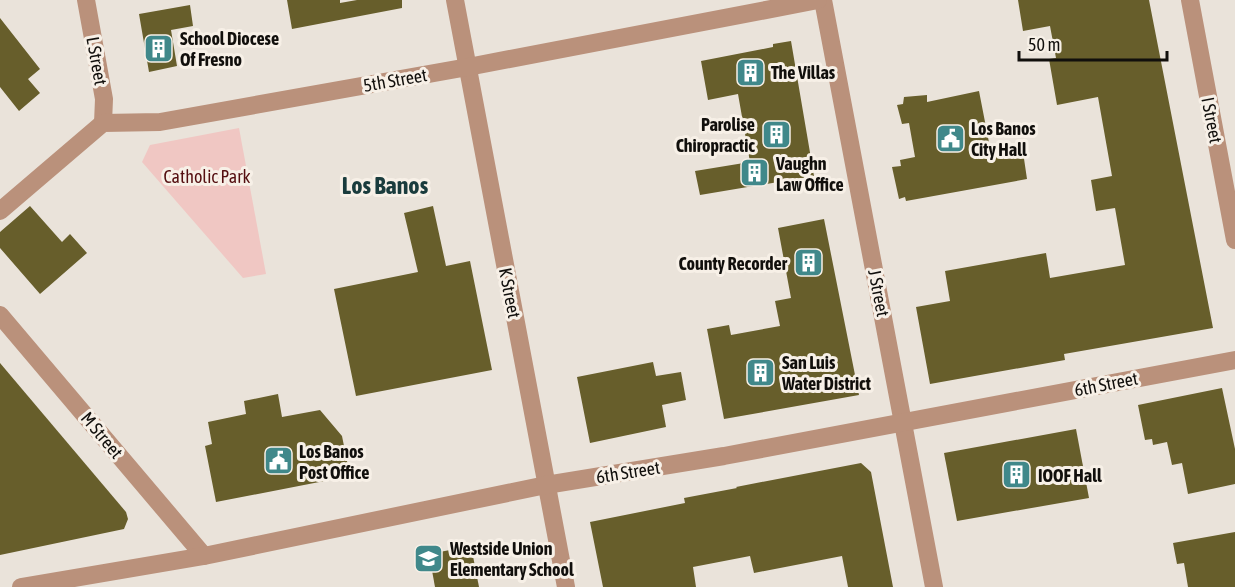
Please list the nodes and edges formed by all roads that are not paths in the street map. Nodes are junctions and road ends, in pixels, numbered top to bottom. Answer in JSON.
{"nodes":[{"id":1,"x":86,"y":0,"type":"edge"},
{"id":2,"x":455,"y":0,"type":"edge"},
{"id":3,"x":818,"y":0,"type":"edge"},
{"id":4,"x":823,"y":0,"type":"edge"},
{"id":5,"x":1190,"y":0,"type":"edge"},
{"id":6,"x":468,"y":67,"type":"junction"},
{"id":7,"x":103,"y":123,"type":"junction"},
{"id":8,"x":0,"y":211,"type":"edge"},
{"id":9,"x":1235,"y":240,"type":"edge"},
{"id":10,"x":0,"y":315,"type":"edge"},
{"id":11,"x":1235,"y":360,"type":"edge"},
{"id":12,"x":903,"y":422,"type":"junction"},
{"id":13,"x":546,"y":485,"type":"junction"},
{"id":14,"x":204,"y":556,"type":"junction"},
{"id":15,"x":21,"y":587,"type":"edge"},
{"id":16,"x":566,"y":587,"type":"edge"},
{"id":17,"x":934,"y":587,"type":"edge"}],
"edges":[{"from":1,"to":7,"type":"street","name":"L Street"},
{"from":2,"to":6,"type":"street","name":"K Street"},
{"from":3,"to":6,"type":"street","name":"5th Street"},
{"from":4,"to":12,"type":"street","name":"J Street"},
{"from":5,"to":9,"type":"street","name":"I Street"},
{"from":6,"to":7,"type":"street","name":"5th Street"},
{"from":6,"to":13,"type":"street","name":"K Street"},
{"from":7,"to":8,"type":"street"},
{"from":10,"to":14,"type":"street","name":"M Street"},
{"from":11,"to":12,"type":"street","name":"6th Street"},
{"from":12,"to":13,"type":"street","name":"6th Street"},
{"from":12,"to":17,"type":"street","name":"J Street"},
{"from":13,"to":14,"type":"street","name":"6th Street"},
{"from":13,"to":16,"type":"street","name":"K Street"},
{"from":14,"to":15,"type":"street","name":"6th Street"}]}
